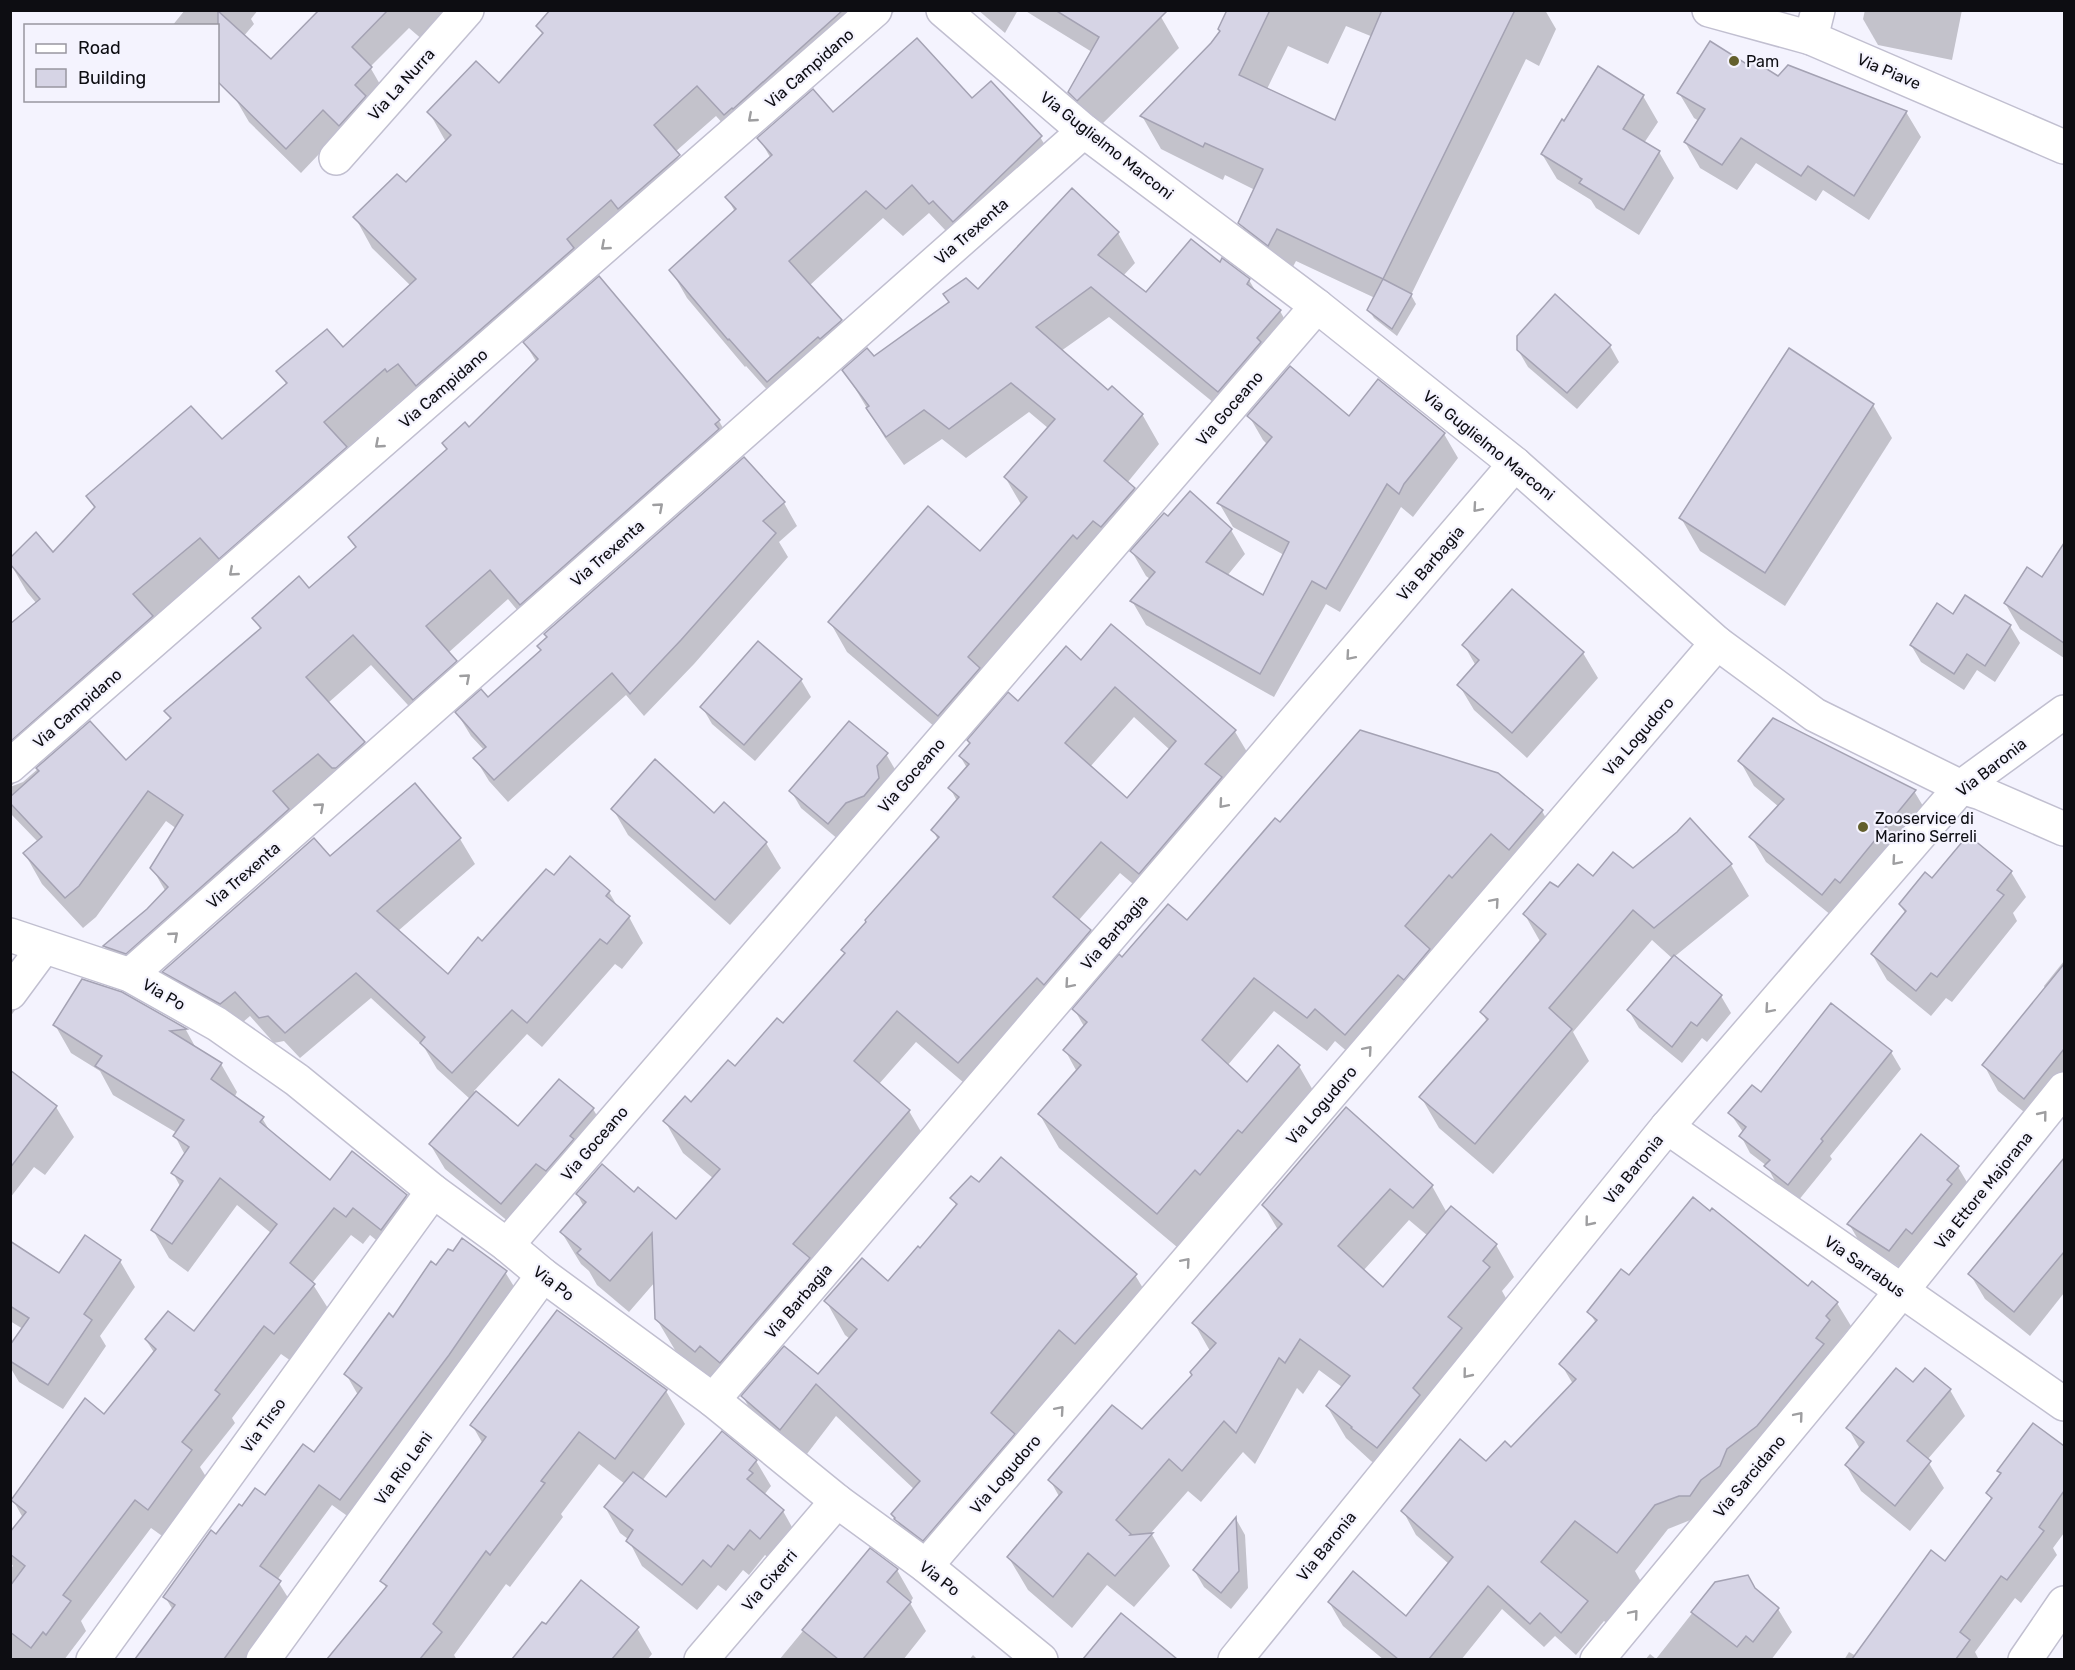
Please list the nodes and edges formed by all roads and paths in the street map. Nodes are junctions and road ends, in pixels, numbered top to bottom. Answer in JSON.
{"nodes":[{"id":1,"x":467,"y":10,"type":"edge"},
{"id":2,"x":875,"y":10,"type":"edge"},
{"id":3,"x":943,"y":10,"type":"edge"},
{"id":4,"x":1709,"y":10,"type":"edge"},
{"id":5,"x":1814,"y":24,"type":"edge"},
{"id":6,"x":1084,"y":131,"type":"junction"},
{"id":7,"x":2064,"y":147,"type":"edge"},
{"id":8,"x":336,"y":158,"type":"dead end"},
{"id":9,"x":1317,"y":306,"type":"junction"},
{"id":10,"x":1515,"y":464,"type":"junction"},
{"id":11,"x":1717,"y":643,"type":"junction"},
{"id":12,"x":2064,"y":712,"type":"edge"},
{"id":13,"x":10,"y":766,"type":"edge"},
{"id":14,"x":1961,"y":787,"type":"junction"},
{"id":15,"x":2064,"y":829,"type":"edge"},
{"id":16,"x":10,"y":935,"type":"edge"},
{"id":17,"x":44,"y":946,"type":"junction"},
{"id":18,"x":130,"y":975,"type":"junction"},
{"id":19,"x":10,"y":993,"type":"edge"},
{"id":20,"x":2064,"y":1089,"type":"edge"},
{"id":21,"x":1667,"y":1127,"type":"junction"},
{"id":22,"x":432,"y":1191,"type":"junction"},
{"id":23,"x":507,"y":1245,"type":"junction"},
{"id":24,"x":543,"y":1275,"type":"junction"},
{"id":25,"x":1902,"y":1292,"type":"junction"},
{"id":26,"x":713,"y":1400,"type":"junction"},
{"id":27,"x":2064,"y":1404,"type":"edge"},
{"id":28,"x":837,"y":1501,"type":"junction"},
{"id":29,"x":926,"y":1566,"type":"junction"},
{"id":30,"x":2064,"y":1603,"type":"edge"},
{"id":31,"x":93,"y":1659,"type":"edge"},
{"id":32,"x":263,"y":1659,"type":"edge"},
{"id":33,"x":701,"y":1659,"type":"edge"},
{"id":34,"x":1041,"y":1659,"type":"edge"},
{"id":35,"x":1235,"y":1659,"type":"edge"},
{"id":36,"x":1597,"y":1659,"type":"edge"},
{"id":37,"x":2025,"y":1659,"type":"edge"}],
"edges":[{"from":1,"to":8,"type":"street","name":"Via La Nurra"},
{"from":2,"to":13,"type":"street","name":"Via Campidano","one_way":true},
{"from":3,"to":6,"type":"street","name":"Via Guglielmo Marconi"},
{"from":4,"to":5,"type":"street","name":"Via Piave"},
{"from":5,"to":7,"type":"street","name":"Via Piave"},
{"from":6,"to":9,"type":"street","name":"Via Guglielmo Marconi"},
{"from":18,"to":6,"type":"street","name":"Via Trexenta","one_way":true},
{"from":9,"to":10,"type":"street","name":"Via Guglielmo Marconi"},
{"from":9,"to":23,"type":"street","name":"Via Goceano"},
{"from":10,"to":11,"type":"street","name":"Via Guglielmo Marconi"},
{"from":10,"to":26,"type":"street","name":"Via Barbagia","one_way":true},
{"from":11,"to":14,"type":"street","name":"Via Guglielmo Marconi"},
{"from":29,"to":11,"type":"street","name":"Via Logudoro","one_way":true},
{"from":12,"to":14,"type":"street","name":"Via Baronia"},
{"from":14,"to":15,"type":"street","name":"Via Guglielmo Marconi"},
{"from":14,"to":21,"type":"street","name":"Via Baronia","one_way":true},
{"from":16,"to":17,"type":"street","name":"Via Po"},
{"from":17,"to":18,"type":"street","name":"Via Po"},
{"from":17,"to":19,"type":"street"},
{"from":18,"to":22,"type":"street","name":"Via Po"},
{"from":25,"to":20,"type":"street","name":"Via Ettore Majorana","one_way":true},
{"from":21,"to":25,"type":"street","name":"Via Sarrabus"},
{"from":21,"to":35,"type":"street","name":"Via Baronia","one_way":true},
{"from":22,"to":23,"type":"street","name":"Via Po"},
{"from":22,"to":31,"type":"street","name":"Via Tirso"},
{"from":23,"to":24,"type":"street","name":"Via Po"},
{"from":24,"to":26,"type":"street","name":"Via Po"},
{"from":24,"to":32,"type":"street","name":"Via Rio Leni"},
{"from":25,"to":27,"type":"street","name":"Via Sarrabus"},
{"from":36,"to":25,"type":"street","name":"Via Sarcidano","one_way":true},
{"from":26,"to":28,"type":"street","name":"Via Po"},
{"from":28,"to":29,"type":"street","name":"Via Po"},
{"from":28,"to":33,"type":"street","name":"Via Cixerri"},
{"from":29,"to":34,"type":"street","name":"Via Po"},
{"from":30,"to":37,"type":"street"}]}
